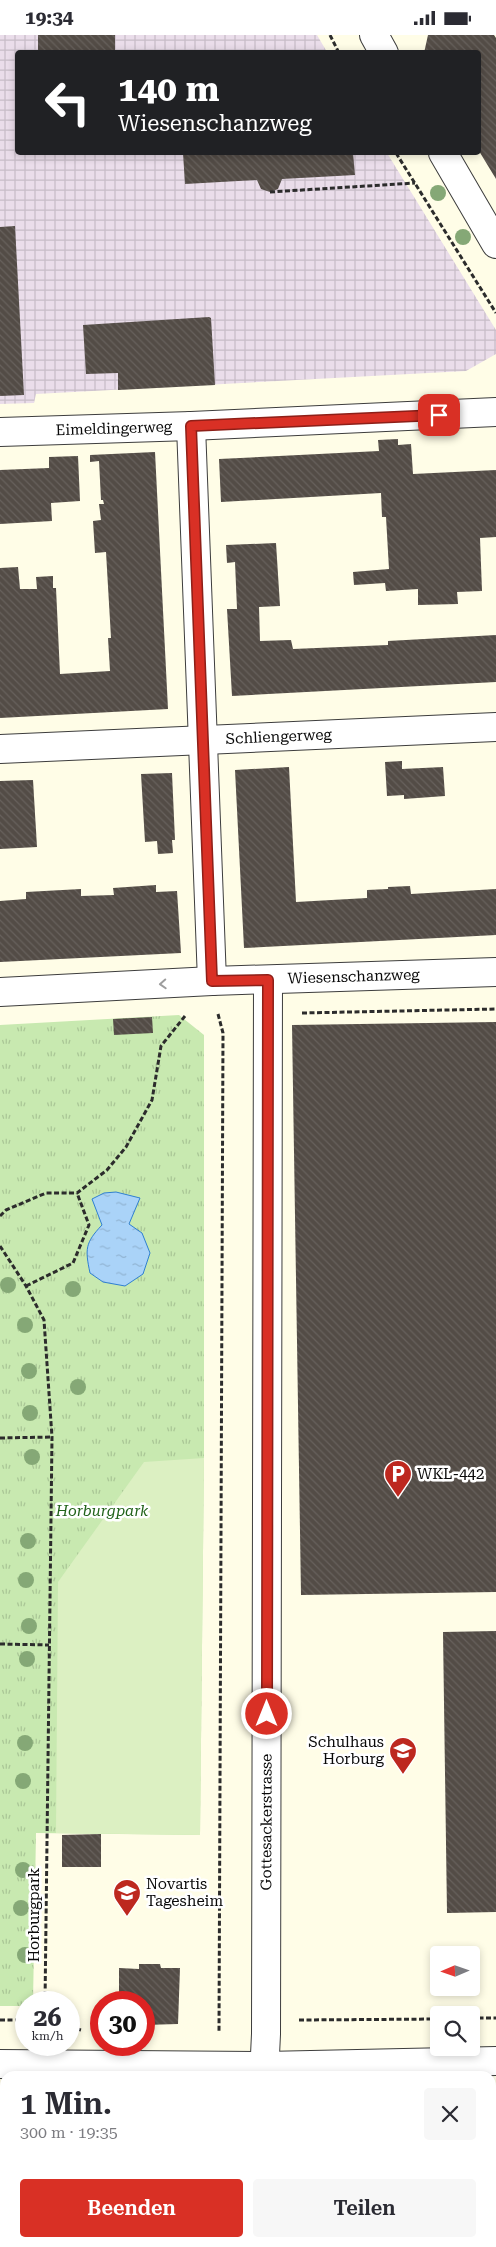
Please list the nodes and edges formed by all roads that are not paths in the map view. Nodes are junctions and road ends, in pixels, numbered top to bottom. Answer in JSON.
{"nodes":[{"id":1,"x":374,"y":35,"type":"edge"},
{"id":2,"x":382,"y":50,"type":"edge"},
{"id":3,"x":443,"y":155,"type":"edge"},
{"id":4,"x":496,"y":244,"type":"edge"},
{"id":5,"x":496,"y":412,"type":"edge"},
{"id":6,"x":191,"y":426,"type":"junction"},
{"id":7,"x":0,"y":432,"type":"edge"},
{"id":8,"x":496,"y":727,"type":"edge"},
{"id":9,"x":204,"y":739,"type":"junction"},
{"id":10,"x":0,"y":749,"type":"edge"},
{"id":11,"x":496,"y":972,"type":"edge"},
{"id":12,"x":268,"y":980,"type":"junction"},
{"id":13,"x":212,"y":981,"type":"junction"},
{"id":14,"x":0,"y":992,"type":"edge"},
{"id":15,"x":496,"y":2061,"type":"edge"},
{"id":16,"x":0,"y":2064,"type":"edge"},
{"id":17,"x":264,"y":2071,"type":"edge"}],
"edges":[{"from":1,"to":2,"type":"street"},
{"from":3,"to":4,"type":"street"},
{"from":5,"to":6,"type":"street","name":"Eimeldingerweg"},
{"from":6,"to":7,"type":"street","name":"Eimeldingerweg"},
{"from":6,"to":9,"type":"street"},
{"from":8,"to":9,"type":"street","name":"Schliengerweg"},
{"from":9,"to":10,"type":"street","name":"Schliengerweg"},
{"from":9,"to":13,"type":"street"},
{"from":11,"to":12,"type":"street","name":"Wiesenschanzweg"},
{"from":12,"to":13,"type":"street","name":"Wiesenschanzweg"},
{"from":12,"to":17,"type":"street","name":"Gottesackerstrasse"},
{"from":13,"to":14,"type":"street","name":"Wiesenschanzweg","one_way":true},
{"from":15,"to":17,"type":"street"},
{"from":16,"to":17,"type":"street"}]}
